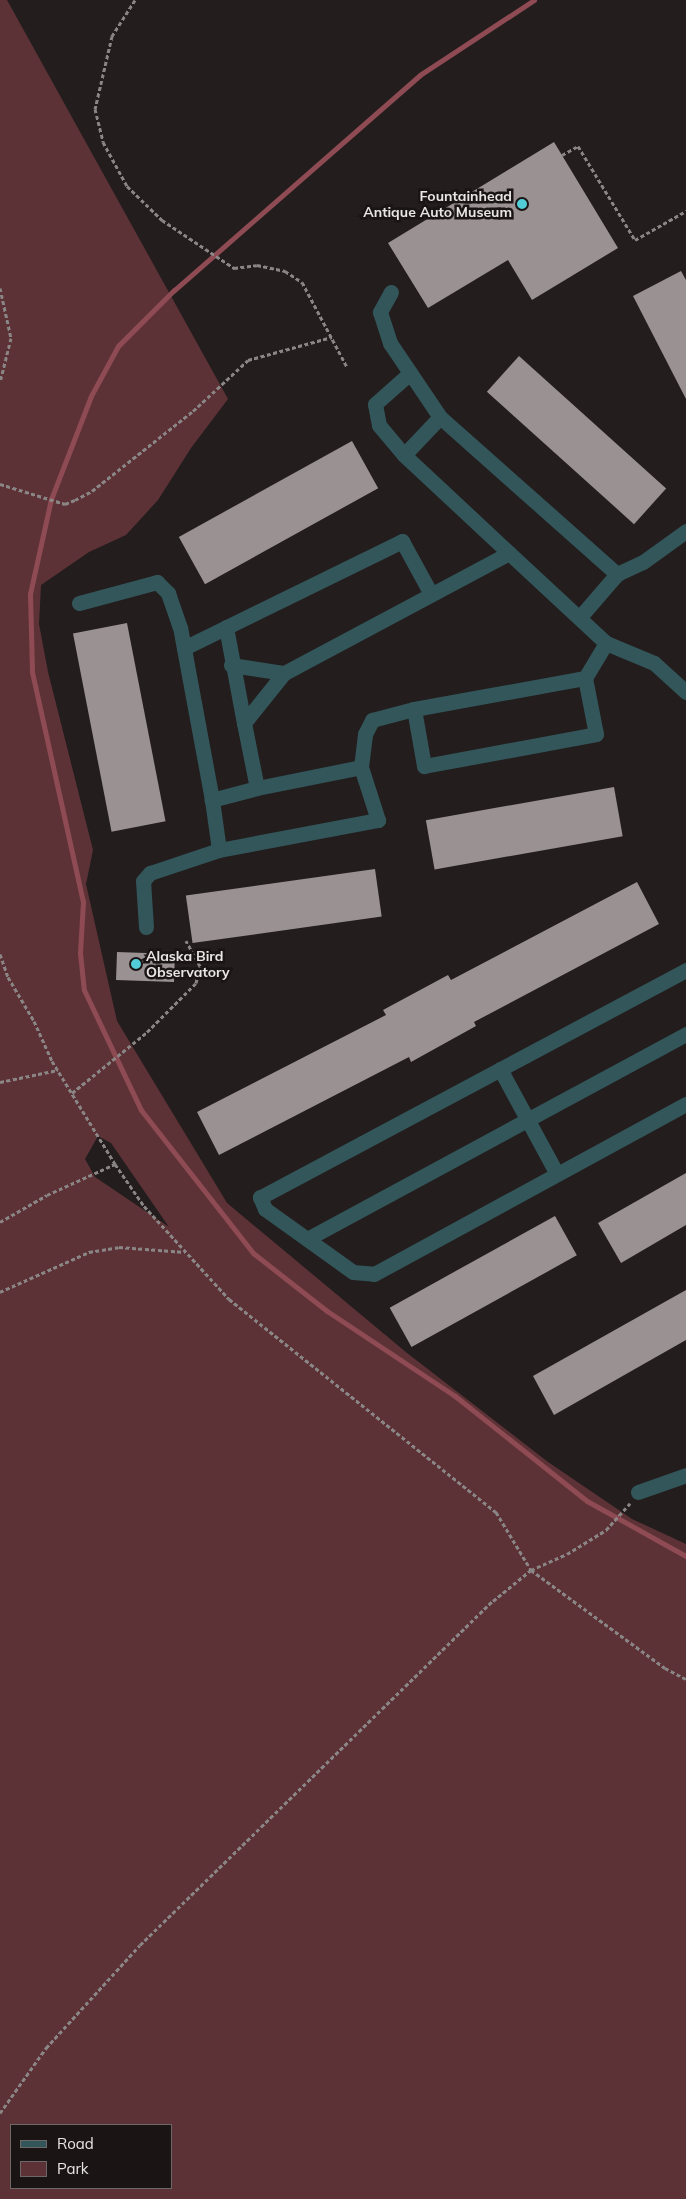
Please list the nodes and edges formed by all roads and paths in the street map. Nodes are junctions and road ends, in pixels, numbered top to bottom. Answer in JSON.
{"nodes":[{"id":1,"x":135,"y":0,"type":"edge"},
{"id":2,"x":562,"y":155,"type":"dead end"},
{"id":3,"x":686,"y":211,"type":"edge"},
{"id":4,"x":0,"y":288,"type":"edge"},
{"id":5,"x":392,"y":292,"type":"dead end"},
{"id":6,"x":332,"y":337,"type":"junction"},
{"id":7,"x":347,"y":367,"type":"dead end"},
{"id":8,"x":410,"y":373,"type":"junction"},
{"id":9,"x":0,"y":382,"type":"edge"},
{"id":10,"x":440,"y":417,"type":"junction"},
{"id":11,"x":404,"y":455,"type":"junction"},
{"id":12,"x":0,"y":484,"type":"edge"},
{"id":13,"x":686,"y":531,"type":"edge"},
{"id":14,"x":509,"y":553,"type":"junction"},
{"id":15,"x":617,"y":574,"type":"junction"},
{"id":16,"x":431,"y":594,"type":"junction"},
{"id":17,"x":79,"y":602,"type":"dead end"},
{"id":18,"x":580,"y":617,"type":"junction"},
{"id":19,"x":226,"y":628,"type":"junction"},
{"id":20,"x":606,"y":643,"type":"junction"},
{"id":21,"x":184,"y":648,"type":"junction"},
{"id":22,"x":231,"y":665,"type":"junction"},
{"id":23,"x":284,"y":673,"type":"junction"},
{"id":24,"x":585,"y":678,"type":"junction"},
{"id":25,"x":686,"y":692,"type":"edge"},
{"id":26,"x":414,"y":709,"type":"junction"},
{"id":27,"x":244,"y":723,"type":"junction"},
{"id":28,"x":361,"y":767,"type":"junction"},
{"id":29,"x":256,"y":788,"type":"junction"},
{"id":30,"x":212,"y":800,"type":"junction"},
{"id":31,"x":219,"y":850,"type":"junction"},
{"id":32,"x":146,"y":927,"type":"dead end"},
{"id":33,"x":186,"y":941,"type":"dead end"},
{"id":34,"x":0,"y":954,"type":"edge"},
{"id":35,"x":686,"y":970,"type":"edge"},
{"id":36,"x":686,"y":1034,"type":"edge"},
{"id":37,"x":500,"y":1069,"type":"junction"},
{"id":38,"x":58,"y":1070,"type":"junction"},
{"id":39,"x":0,"y":1082,"type":"edge"},
{"id":40,"x":72,"y":1093,"type":"junction"},
{"id":41,"x":686,"y":1104,"type":"edge"},
{"id":42,"x":529,"y":1120,"type":"junction"},
{"id":43,"x":115,"y":1164,"type":"junction"},
{"id":44,"x":558,"y":1174,"type":"junction"},
{"id":45,"x":0,"y":1222,"type":"edge"},
{"id":46,"x":307,"y":1239,"type":"junction"},
{"id":47,"x":185,"y":1252,"type":"junction"},
{"id":48,"x":0,"y":1292,"type":"edge"},
{"id":49,"x":686,"y":1474,"type":"edge"},
{"id":50,"x":638,"y":1492,"type":"dead end"},
{"id":51,"x":628,"y":1505,"type":"dead end"},
{"id":52,"x":531,"y":1570,"type":"junction"},
{"id":53,"x":686,"y":1679,"type":"edge"},
{"id":54,"x":0,"y":2113,"type":"edge"}],
"edges":[{"from":1,"to":6,"type":"path"},
{"from":2,"to":3,"type":"path"},
{"from":4,"to":9,"type":"path"},
{"from":5,"to":8,"type":"street"},
{"from":6,"to":7,"type":"path"},
{"from":6,"to":12,"type":"path"},
{"from":8,"to":10,"type":"street"},
{"from":8,"to":11,"type":"street"},
{"from":10,"to":11,"type":"street"},
{"from":10,"to":15,"type":"street"},
{"from":11,"to":14,"type":"street"},
{"from":13,"to":15,"type":"street"},
{"from":14,"to":16,"type":"street"},
{"from":14,"to":18,"type":"street"},
{"from":15,"to":18,"type":"street"},
{"from":16,"to":19,"type":"street"},
{"from":16,"to":23,"type":"street"},
{"from":17,"to":21,"type":"street"},
{"from":18,"to":20,"type":"street"},
{"from":19,"to":21,"type":"street"},
{"from":19,"to":22,"type":"street"},
{"from":20,"to":24,"type":"street"},
{"from":20,"to":25,"type":"street"},
{"from":21,"to":30,"type":"street"},
{"from":22,"to":23,"type":"street"},
{"from":22,"to":27,"type":"street"},
{"from":23,"to":27,"type":"street"},
{"from":24,"to":26,"type":"street"},
{"from":24,"to":26,"type":"street"},
{"from":26,"to":28,"type":"street"},
{"from":27,"to":29,"type":"street"},
{"from":28,"to":29,"type":"street"},
{"from":28,"to":31,"type":"street"},
{"from":29,"to":30,"type":"street"},
{"from":30,"to":31,"type":"street"},
{"from":31,"to":32,"type":"street"},
{"from":33,"to":40,"type":"path"},
{"from":34,"to":38,"type":"path"},
{"from":35,"to":37,"type":"street"},
{"from":36,"to":42,"type":"street"},
{"from":37,"to":42,"type":"street"},
{"from":37,"to":46,"type":"street"},
{"from":38,"to":39,"type":"path"},
{"from":38,"to":40,"type":"path"},
{"from":40,"to":43,"type":"path"},
{"from":41,"to":44,"type":"street"},
{"from":42,"to":44,"type":"street"},
{"from":42,"to":46,"type":"street"},
{"from":43,"to":45,"type":"path"},
{"from":43,"to":47,"type":"path"},
{"from":44,"to":46,"type":"street"},
{"from":47,"to":48,"type":"path"},
{"from":47,"to":52,"type":"path"},
{"from":49,"to":50,"type":"street"},
{"from":51,"to":52,"type":"path"},
{"from":52,"to":53,"type":"path"},
{"from":52,"to":54,"type":"path"}]}
